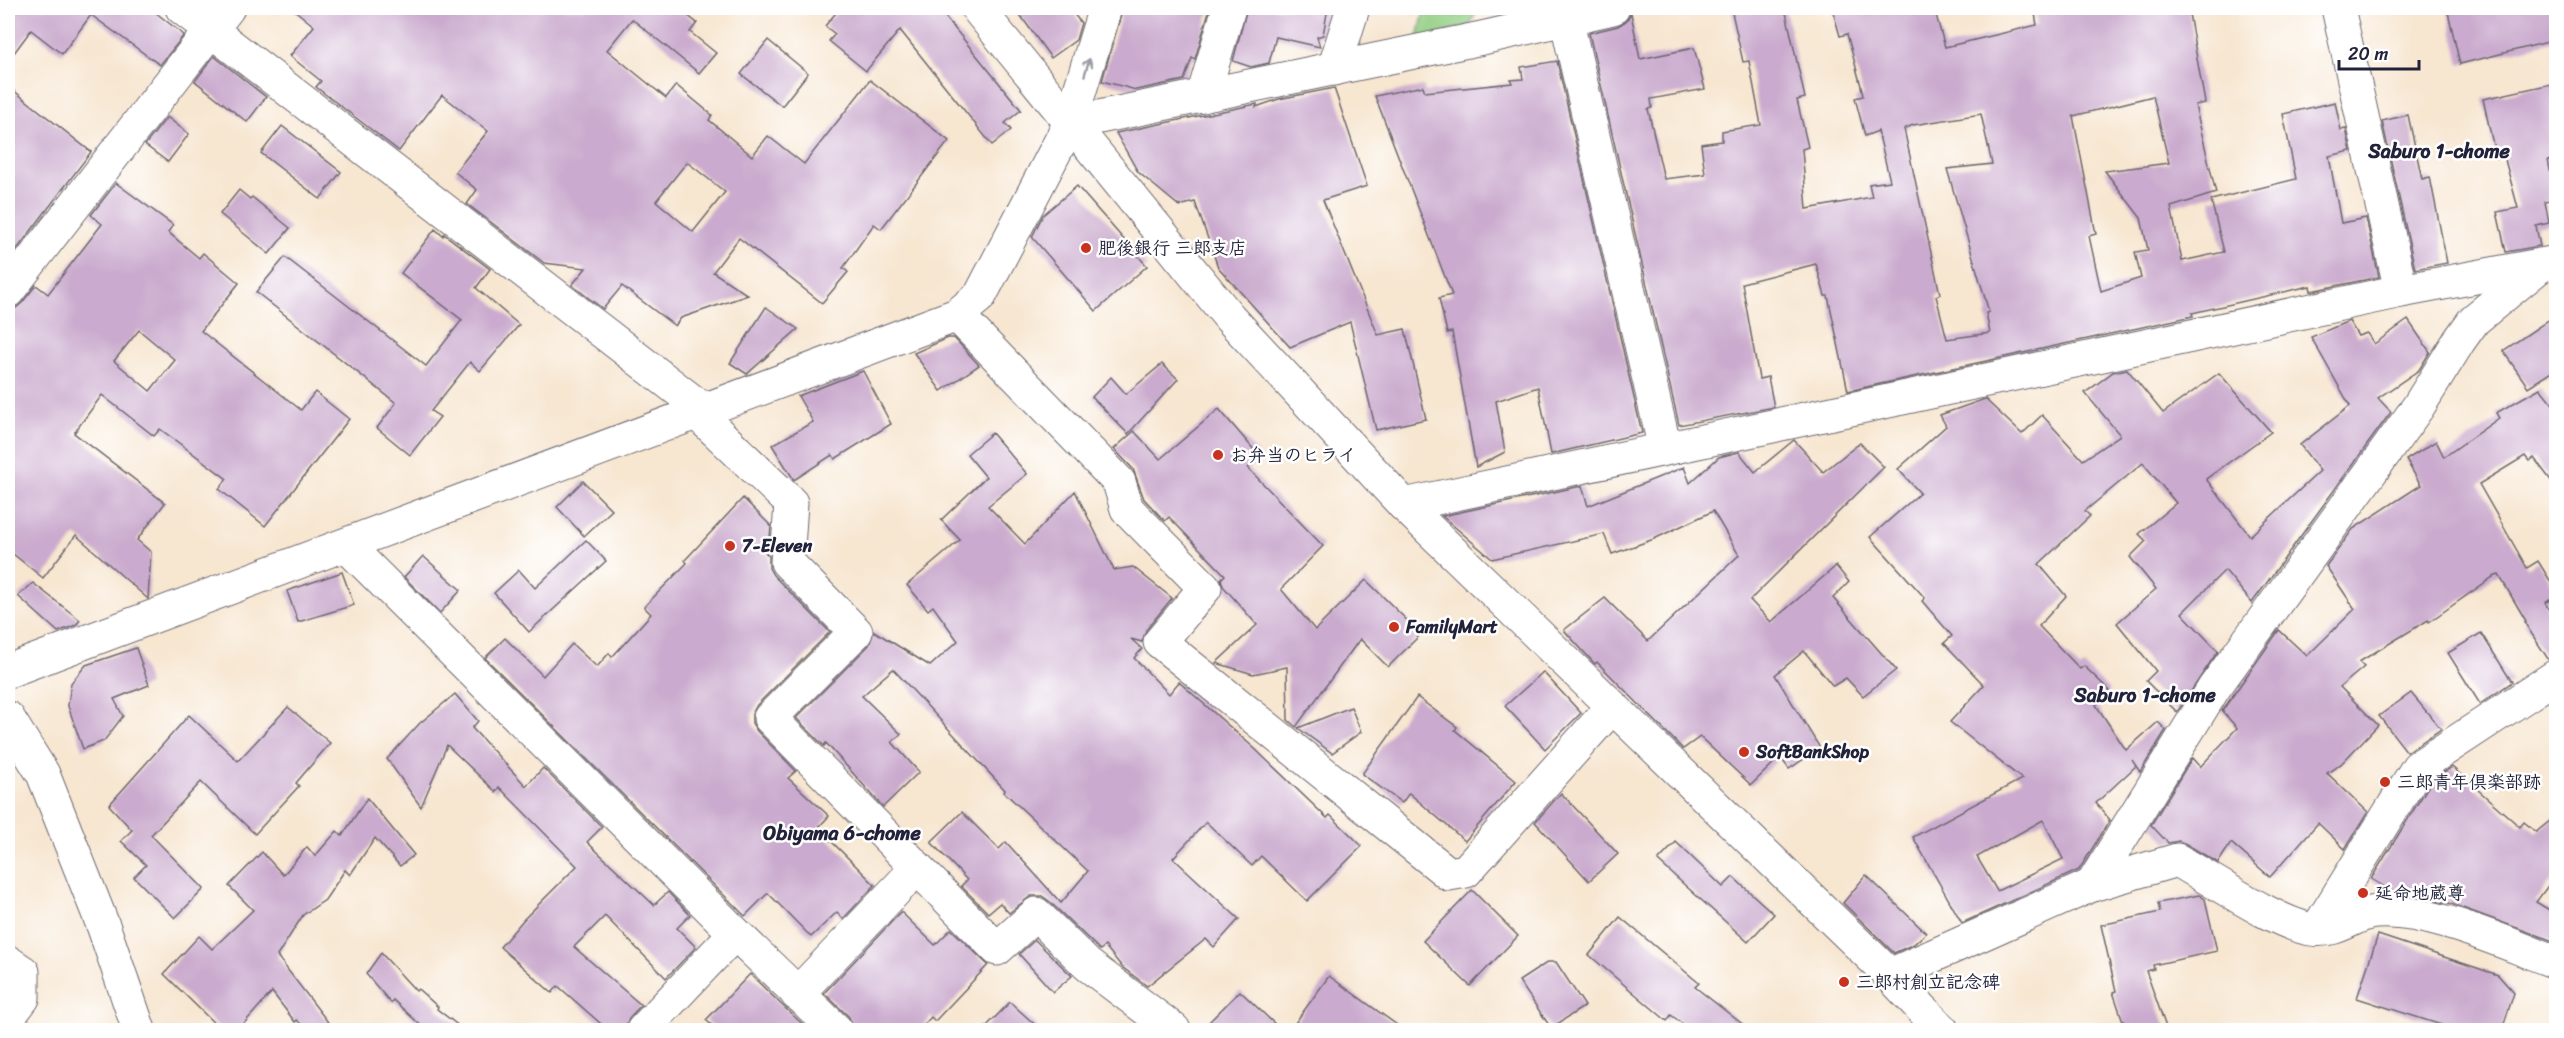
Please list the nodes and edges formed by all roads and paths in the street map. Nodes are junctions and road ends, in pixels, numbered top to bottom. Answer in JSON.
{"nodes":[{"id":1,"x":182,"y":8,"type":"edge"},
{"id":2,"x":977,"y":8,"type":"edge"},
{"id":3,"x":1105,"y":8,"type":"edge"},
{"id":4,"x":1229,"y":8,"type":"edge"},
{"id":5,"x":1353,"y":8,"type":"edge"},
{"id":6,"x":1613,"y":8,"type":"edge"},
{"id":7,"x":2338,"y":8,"type":"edge"},
{"id":8,"x":1566,"y":18,"type":"junction"},
{"id":9,"x":220,"y":19,"type":"edge"},
{"id":10,"x":1486,"y":23,"type":"edge"},
{"id":11,"x":1334,"y":69,"type":"junction"},
{"id":12,"x":1203,"y":96,"type":"junction"},
{"id":13,"x":1070,"y":123,"type":"junction"},
{"id":14,"x":2549,"y":263,"type":"edge"},
{"id":15,"x":8,"y":291,"type":"edge"},
{"id":16,"x":2401,"y":291,"type":"junction"},
{"id":17,"x":957,"y":315,"type":"junction"},
{"id":18,"x":700,"y":411,"type":"junction"},
{"id":19,"x":1665,"y":449,"type":"junction"},
{"id":20,"x":1404,"y":505,"type":"junction"},
{"id":21,"x":346,"y":545,"type":"junction"},
{"id":22,"x":8,"y":671,"type":"edge"},
{"id":23,"x":2556,"y":676,"type":"edge"},
{"id":24,"x":1611,"y":708,"type":"junction"},
{"id":25,"x":8,"y":718,"type":"edge"},
{"id":26,"x":917,"y":868,"type":"junction"},
{"id":27,"x":2092,"y":885,"type":"junction"},
{"id":28,"x":2319,"y":928,"type":"junction"},
{"id":29,"x":735,"y":933,"type":"junction"},
{"id":30,"x":8,"y":962,"type":"edge"},
{"id":31,"x":2556,"y":962,"type":"edge"},
{"id":32,"x":1890,"y":975,"type":"junction"},
{"id":33,"x":797,"y":994,"type":"junction"},
{"id":34,"x":8,"y":1018,"type":"edge"},
{"id":35,"x":139,"y":1030,"type":"edge"},
{"id":36,"x":643,"y":1030,"type":"edge"},
{"id":37,"x":836,"y":1030,"type":"edge"},
{"id":38,"x":1174,"y":1030,"type":"edge"},
{"id":39,"x":1942,"y":1030,"type":"edge"}],
"edges":[{"from":1,"to":9,"type":"street"},
{"from":2,"to":13,"type":"street"},
{"from":13,"to":3,"type":"street","one_way":true},
{"from":4,"to":12,"type":"street"},
{"from":5,"to":11,"type":"street"},
{"from":6,"to":8,"type":"street"},
{"from":7,"to":16,"type":"street"},
{"from":8,"to":10,"type":"street"},
{"from":8,"to":19,"type":"street"},
{"from":9,"to":15,"type":"street"},
{"from":9,"to":18,"type":"street"},
{"from":10,"to":11,"type":"street"},
{"from":11,"to":12,"type":"street"},
{"from":12,"to":13,"type":"street"},
{"from":13,"to":17,"type":"street"},
{"from":13,"to":20,"type":"street"},
{"from":14,"to":16,"type":"street"},
{"from":14,"to":27,"type":"street"},
{"from":16,"to":19,"type":"street"},
{"from":17,"to":18,"type":"street"},
{"from":17,"to":24,"type":"street"},
{"from":18,"to":21,"type":"street"},
{"from":18,"to":26,"type":"street"},
{"from":19,"to":20,"type":"street"},
{"from":20,"to":24,"type":"street"},
{"from":21,"to":22,"type":"street"},
{"from":21,"to":29,"type":"street"},
{"from":23,"to":28,"type":"street"},
{"from":24,"to":32,"type":"street"},
{"from":25,"to":35,"type":"street"},
{"from":26,"to":33,"type":"street"},
{"from":26,"to":38,"type":"street"},
{"from":27,"to":28,"type":"street"},
{"from":27,"to":32,"type":"street"},
{"from":28,"to":31,"type":"street"},
{"from":29,"to":33,"type":"street"},
{"from":29,"to":36,"type":"street"},
{"from":30,"to":34,"type":"street"},
{"from":32,"to":39,"type":"street"},
{"from":33,"to":37,"type":"street"}]}
